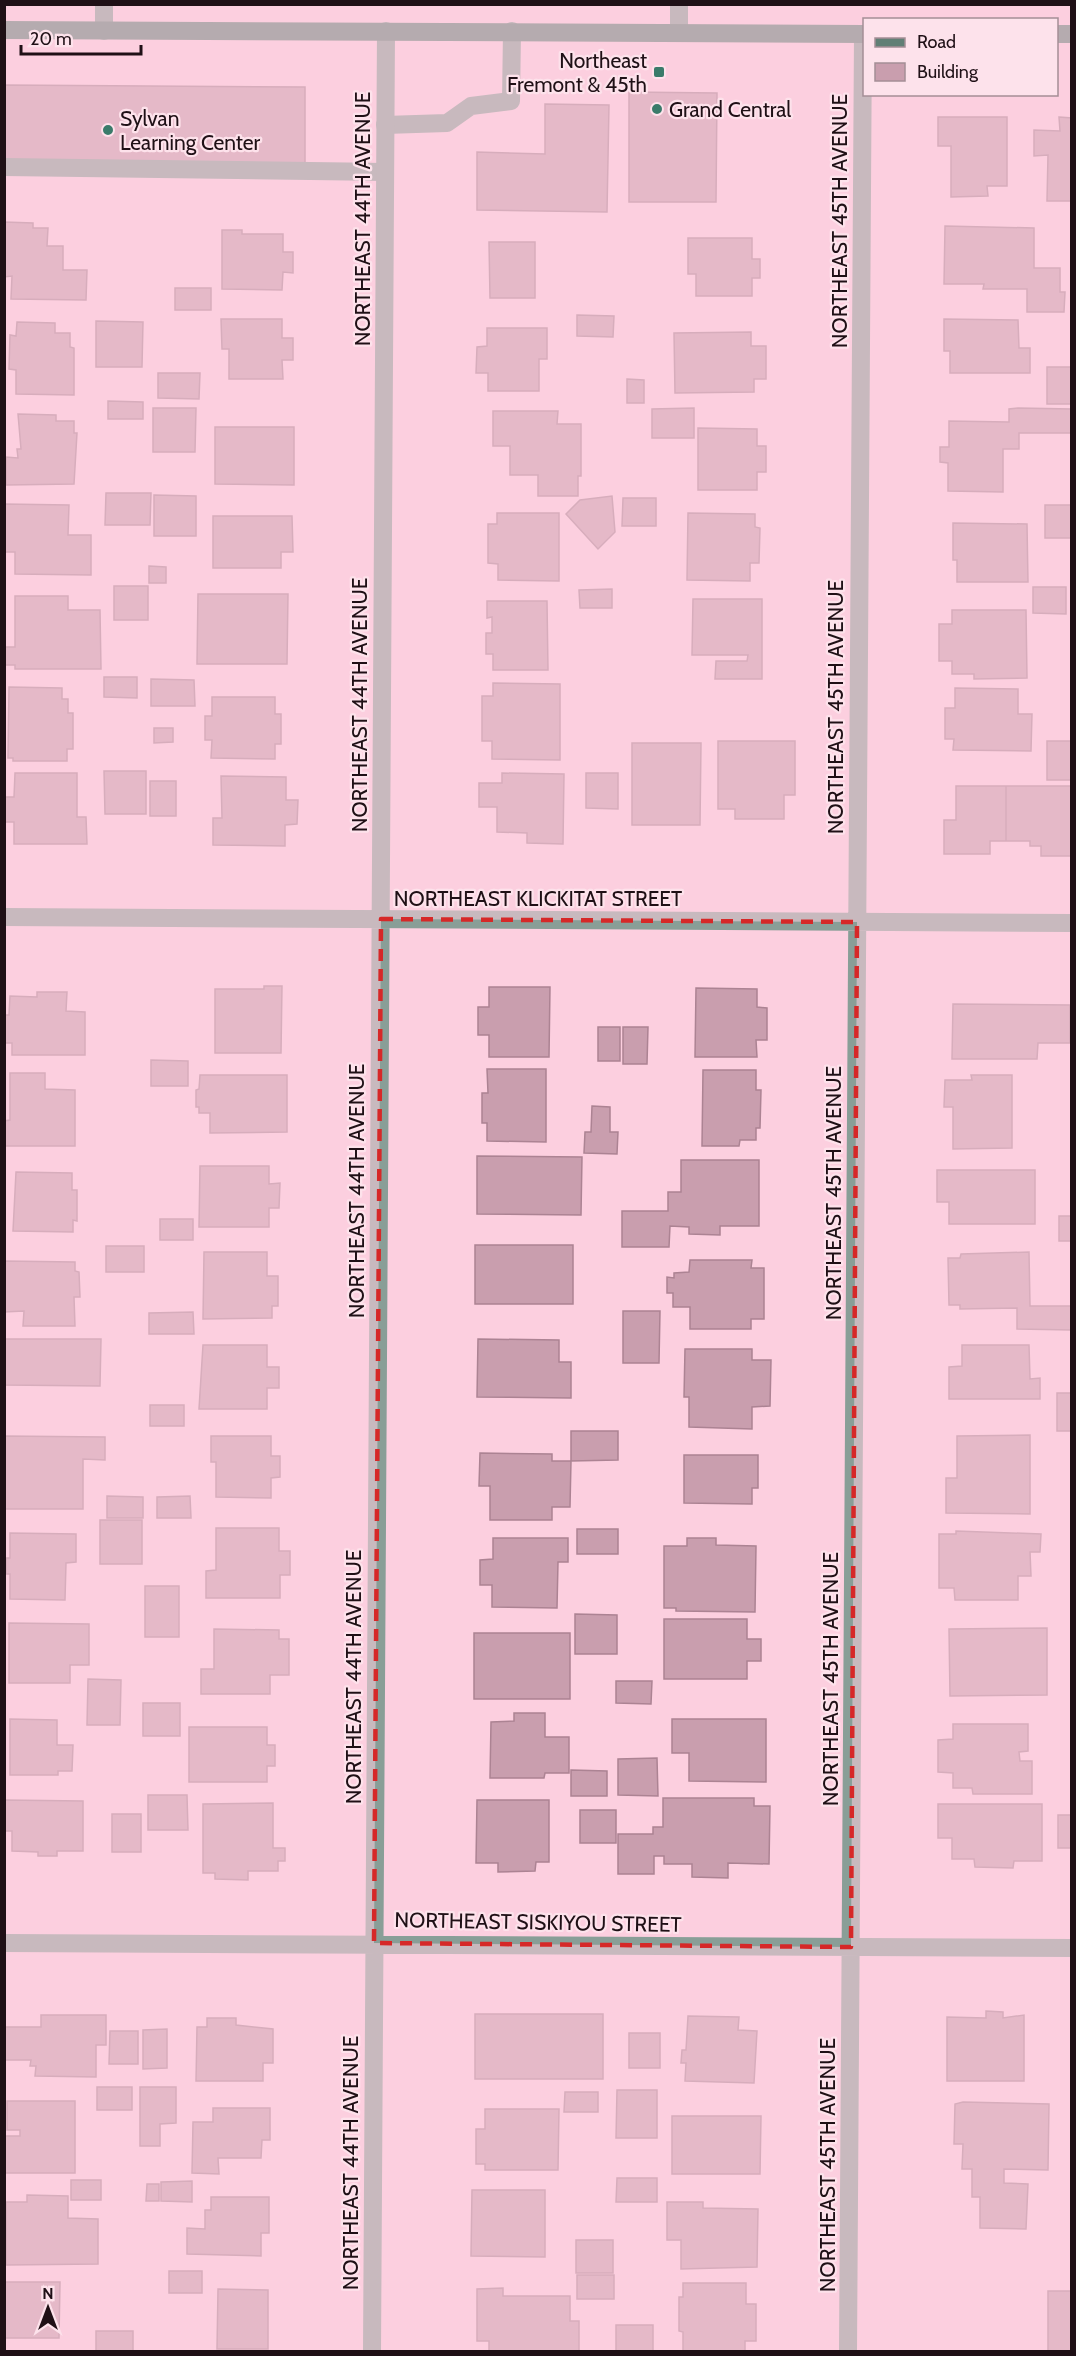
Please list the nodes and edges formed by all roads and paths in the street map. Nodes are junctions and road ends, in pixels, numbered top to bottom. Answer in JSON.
{"nodes":[{"id":1,"x":104,"y":4,"type":"edge"},
{"id":2,"x":679,"y":4,"type":"edge"},
{"id":3,"x":4,"y":30,"type":"edge"},
{"id":4,"x":104,"y":31,"type":"junction"},
{"id":5,"x":386,"y":31,"type":"junction"},
{"id":6,"x":512,"y":31,"type":"junction"},
{"id":7,"x":679,"y":33,"type":"junction"},
{"id":8,"x":863,"y":34,"type":"edge"},
{"id":9,"x":864,"y":96,"type":"edge"},
{"id":10,"x":385,"y":125,"type":"junction"},
{"id":11,"x":4,"y":167,"type":"edge"},
{"id":12,"x":385,"y":172,"type":"junction"},
{"id":13,"x":4,"y":917,"type":"edge"},
{"id":14,"x":381,"y":919,"type":"junction"},
{"id":15,"x":857,"y":922,"type":"junction"},
{"id":16,"x":1071,"y":923,"type":"edge"},
{"id":17,"x":4,"y":1943,"type":"edge"},
{"id":18,"x":374,"y":1943,"type":"junction"},
{"id":19,"x":851,"y":1947,"type":"junction"},
{"id":20,"x":1071,"y":1948,"type":"edge"},
{"id":21,"x":372,"y":2352,"type":"edge"},
{"id":22,"x":848,"y":2352,"type":"edge"}],
"edges":[{"from":1,"to":4,"type":"street"},
{"from":2,"to":7,"type":"street"},
{"from":3,"to":4,"type":"main road"},
{"from":4,"to":5,"type":"main road"},
{"from":5,"to":6,"type":"main road"},
{"from":5,"to":10,"type":"street","name":"NORTHEAST 44TH AVENUE"},
{"from":6,"to":7,"type":"main road"},
{"from":6,"to":10,"type":"street"},
{"from":7,"to":8,"type":"main road"},
{"from":9,"to":15,"type":"street","name":"NORTHEAST 45TH AVENUE"},
{"from":10,"to":12,"type":"street","name":"NORTHEAST 44TH AVENUE"},
{"from":11,"to":12,"type":"street"},
{"from":12,"to":14,"type":"street","name":"NORTHEAST 44TH AVENUE"},
{"from":13,"to":14,"type":"street","name":"NORTHEAST KLICKITAT STREET"},
{"from":14,"to":15,"type":"street","name":"NORTHEAST KLICKITAT STREET"},
{"from":14,"to":18,"type":"street","name":"NORTHEAST 44TH AVENUE"},
{"from":15,"to":16,"type":"street","name":"NORTHEAST KLICKITAT STREET"},
{"from":15,"to":19,"type":"street","name":"NORTHEAST 45TH AVENUE"},
{"from":17,"to":18,"type":"street","name":"NORTHEAST SISKIYOU STREET"},
{"from":18,"to":19,"type":"street","name":"NORTHEAST SISKIYOU STREET"},
{"from":18,"to":21,"type":"street","name":"NORTHEAST 44TH AVENUE"},
{"from":19,"to":20,"type":"street","name":"NORTHEAST SISKIYOU STREET"},
{"from":19,"to":22,"type":"street","name":"NORTHEAST 45TH AVENUE"}]}
